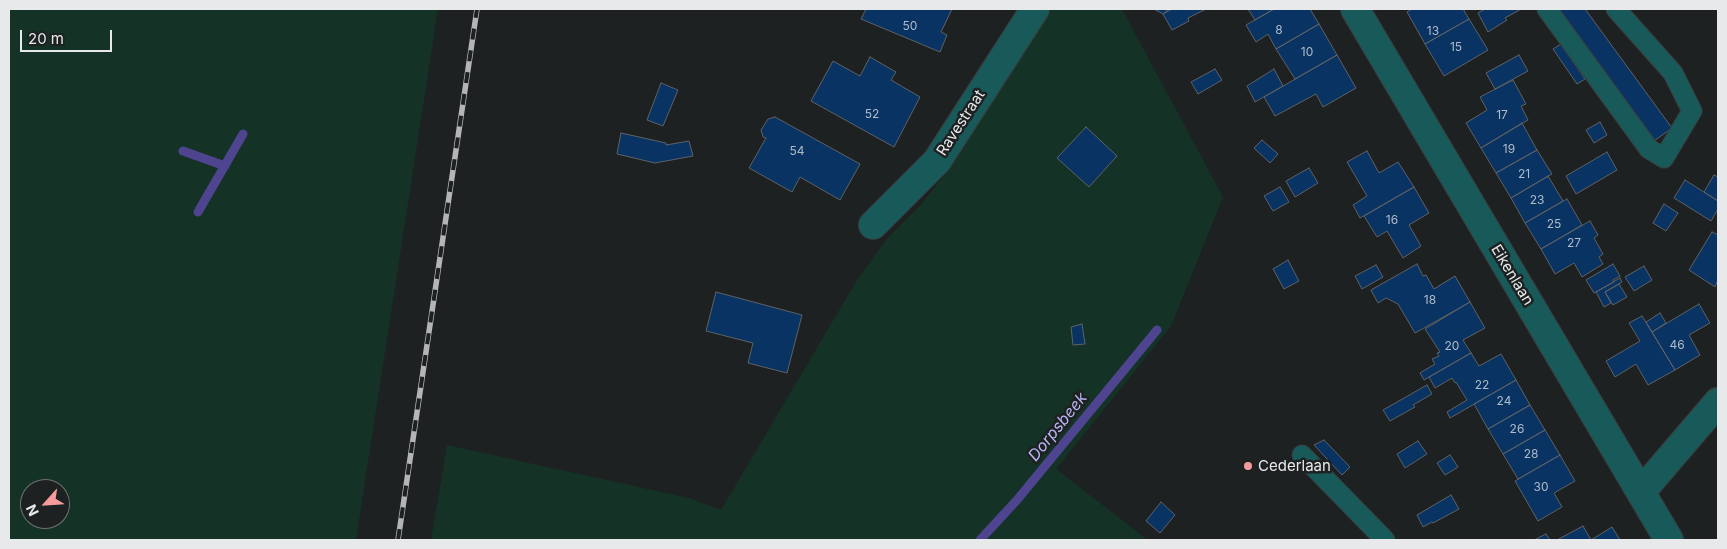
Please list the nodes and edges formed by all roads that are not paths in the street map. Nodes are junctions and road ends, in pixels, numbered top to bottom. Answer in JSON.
{"nodes":[{"id":1,"x":1035,"y":9,"type":"edge"},
{"id":2,"x":1547,"y":9,"type":"edge"},
{"id":3,"x":1616,"y":9,"type":"edge"},
{"id":4,"x":1358,"y":10,"type":"edge"},
{"id":5,"x":873,"y":225,"type":"dead end"},
{"id":6,"x":1718,"y":402,"type":"edge"},
{"id":7,"x":1302,"y":455,"type":"dead end"},
{"id":8,"x":1641,"y":492,"type":"junction"},
{"id":9,"x":1385,"y":540,"type":"edge"},
{"id":10,"x":1669,"y":540,"type":"edge"}],
"edges":[{"from":1,"to":5,"type":"street","name":"Ravestraat"},
{"from":2,"to":3,"type":"lane"},
{"from":4,"to":8,"type":"street","name":"Eikenlaan"},
{"from":6,"to":8,"type":"street"},
{"from":7,"to":9,"type":"lane"},
{"from":8,"to":10,"type":"street","name":"Eikenlaan"}]}
